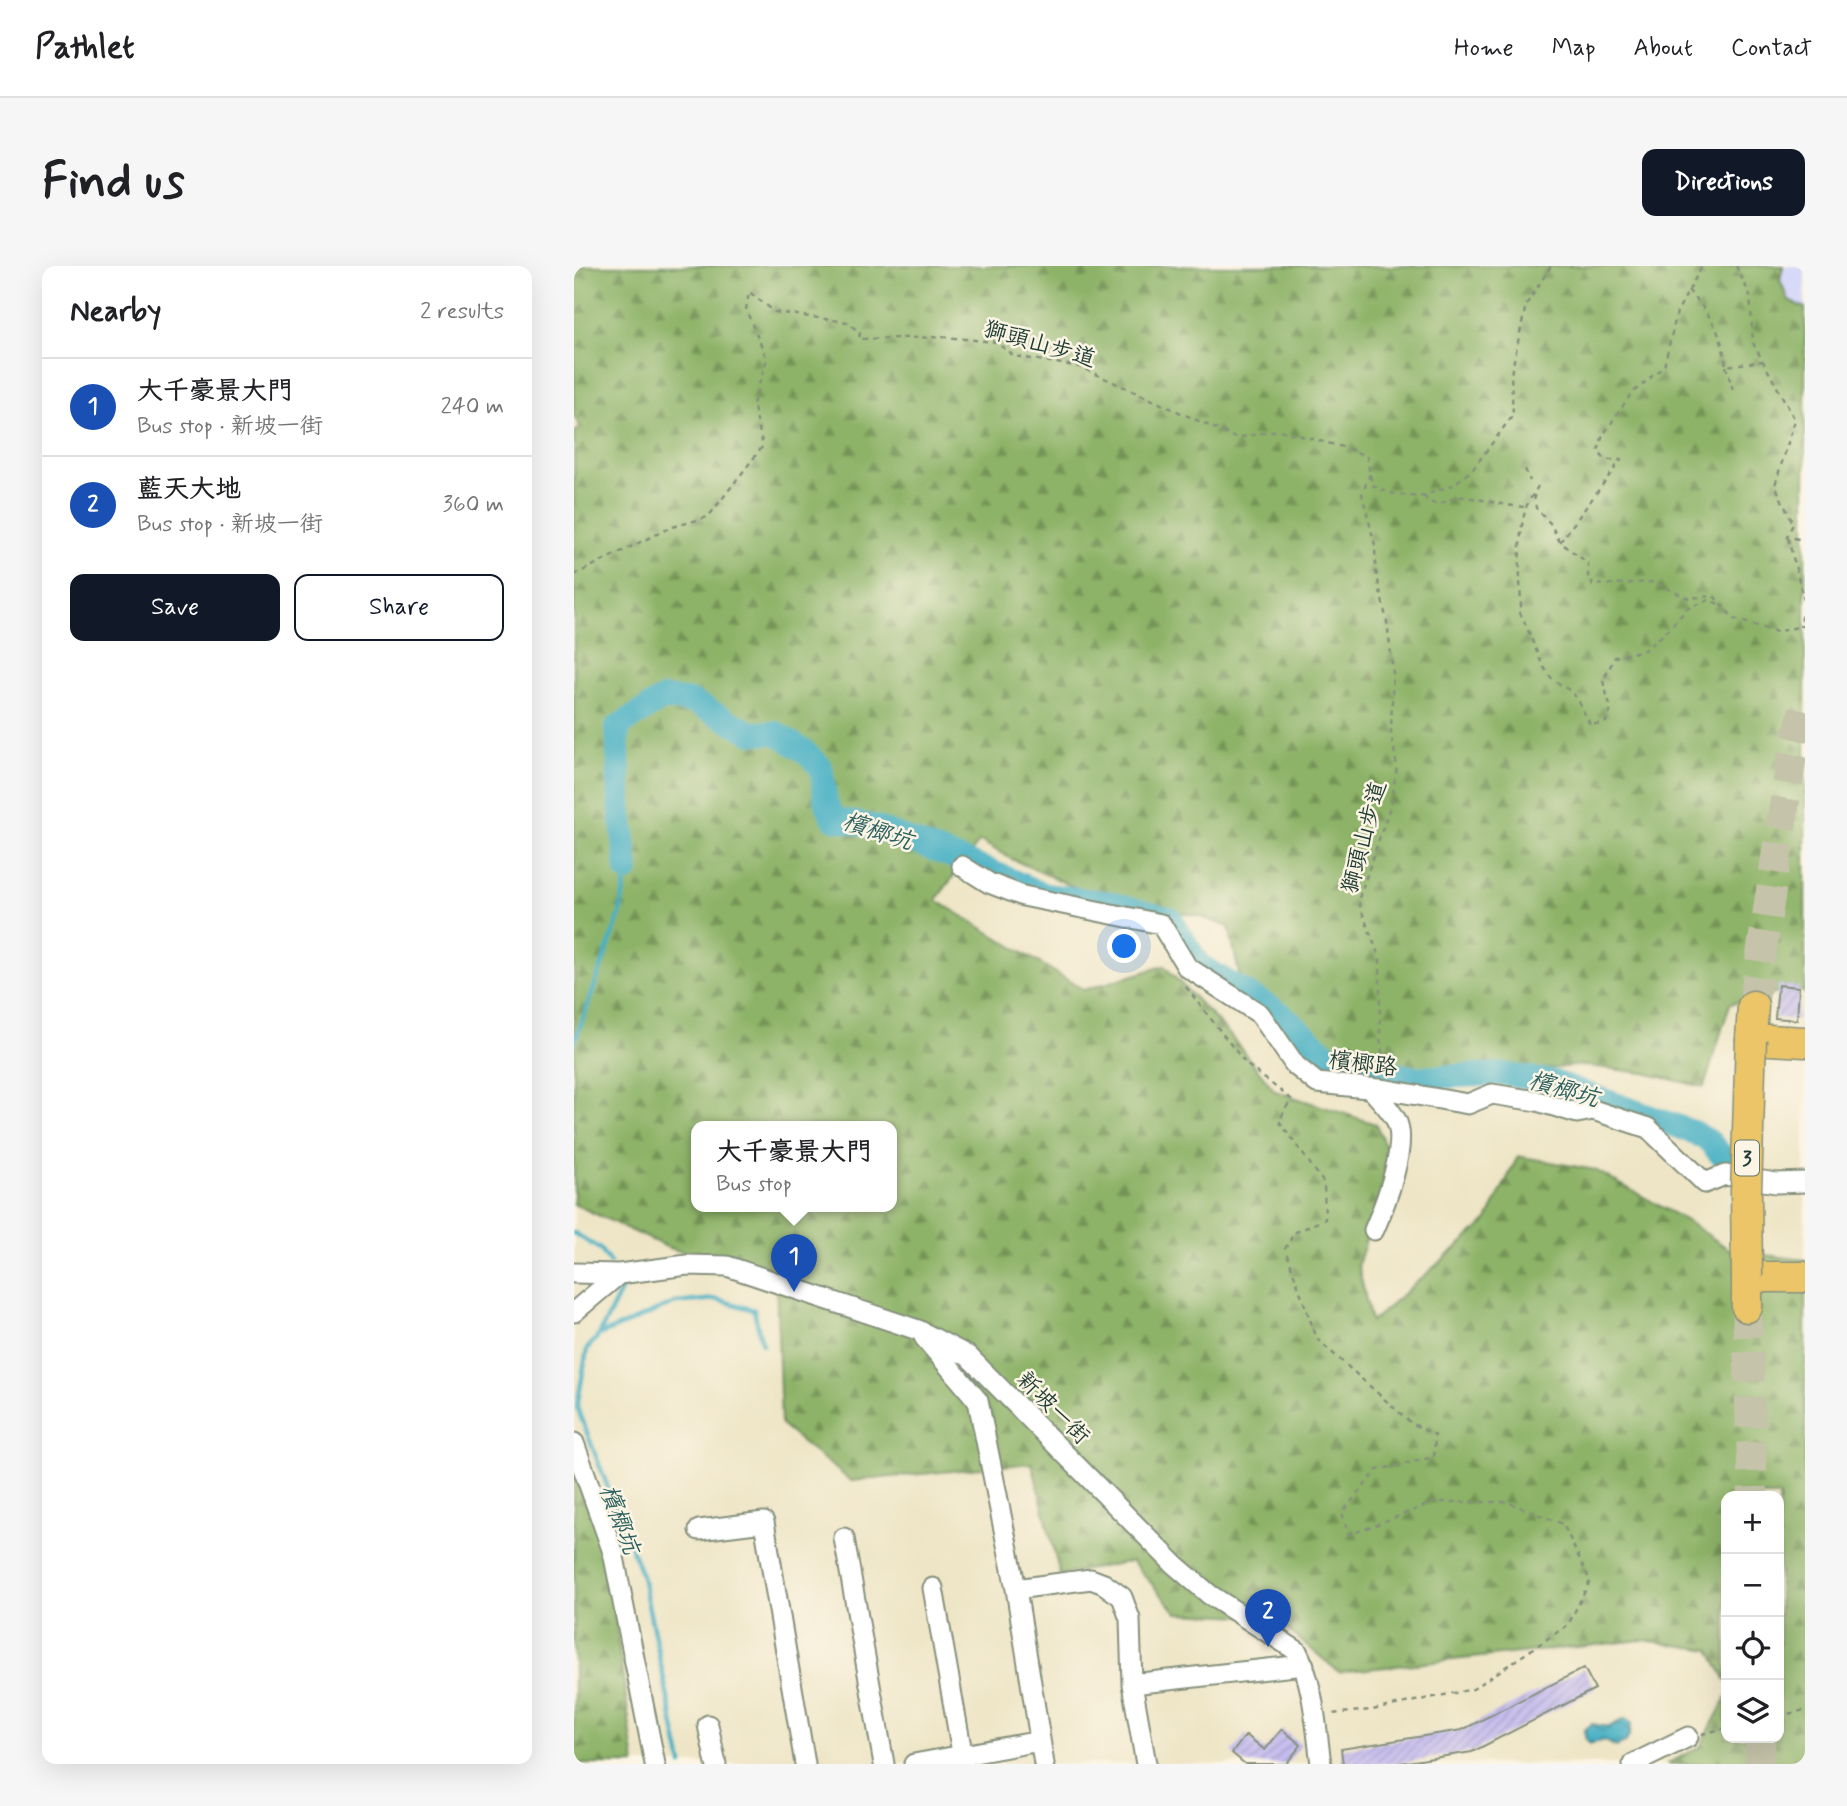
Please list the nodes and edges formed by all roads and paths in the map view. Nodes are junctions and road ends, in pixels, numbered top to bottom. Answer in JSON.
{"nodes":[{"id":1,"x":1551,"y":266,"type":"edge"},
{"id":2,"x":1702,"y":266,"type":"edge"},
{"id":3,"x":1736,"y":266,"type":"edge"},
{"id":4,"x":1688,"y":290,"type":"junction"},
{"id":5,"x":1763,"y":361,"type":"junction"},
{"id":6,"x":1726,"y":366,"type":"junction"},
{"id":7,"x":1733,"y":390,"type":"dead end"},
{"id":8,"x":1525,"y":469,"type":"dead end"},
{"id":9,"x":1370,"y":474,"type":"junction"},
{"id":10,"x":1530,"y":481,"type":"dead end"},
{"id":11,"x":1538,"y":486,"type":"dead end"},
{"id":12,"x":1534,"y":495,"type":"junction"},
{"id":13,"x":1424,"y":496,"type":"junction"},
{"id":14,"x":1526,"y":507,"type":"junction"},
{"id":15,"x":1787,"y":537,"type":"junction"},
{"id":16,"x":1805,"y":540,"type":"edge"},
{"id":17,"x":1560,"y":542,"type":"junction"},
{"id":18,"x":574,"y":575,"type":"edge"},
{"id":19,"x":1724,"y":606,"type":"junction"},
{"id":20,"x":1803,"y":626,"type":"edge"},
{"id":21,"x":962,"y":866,"type":"dead end"},
{"id":22,"x":1180,"y":977,"type":"dead end"},
{"id":23,"x":1753,"y":1006,"type":"tunnel mouth"},
{"id":24,"x":1751,"y":1040,"type":"junction"},
{"id":25,"x":1805,"y":1042,"type":"edge"},
{"id":26,"x":1380,"y":1086,"type":"junction"},
{"id":27,"x":1805,"y":1182,"type":"edge"},
{"id":28,"x":1374,"y":1230,"type":"dead end"},
{"id":29,"x":574,"y":1273,"type":"edge"},
{"id":30,"x":619,"y":1274,"type":"junction"},
{"id":31,"x":1747,"y":1277,"type":"junction"},
{"id":32,"x":1805,"y":1277,"type":"edge"},
{"id":33,"x":1747,"y":1307,"type":"tunnel mouth"},
{"id":34,"x":574,"y":1312,"type":"edge"},
{"id":35,"x":918,"y":1330,"type":"junction"},
{"id":36,"x":574,"y":1443,"type":"edge"},
{"id":37,"x":699,"y":1531,"type":"dead end"},
{"id":38,"x":844,"y":1538,"type":"dead end"},
{"id":39,"x":933,"y":1588,"type":"dead end"},
{"id":40,"x":1016,"y":1589,"type":"junction"},
{"id":41,"x":1304,"y":1665,"type":"junction"},
{"id":42,"x":1132,"y":1684,"type":"junction"},
{"id":43,"x":1805,"y":1710,"type":"edge"},
{"id":44,"x":1314,"y":1715,"type":"junction"},
{"id":45,"x":1784,"y":1715,"type":"edge"},
{"id":46,"x":708,"y":1724,"type":"dead end"},
{"id":47,"x":1721,"y":1729,"type":"edge"},
{"id":48,"x":1688,"y":1737,"type":"joint"},
{"id":49,"x":1040,"y":1741,"type":"junction"},
{"id":50,"x":963,"y":1760,"type":"edge"},
{"id":51,"x":655,"y":1764,"type":"edge"},
{"id":52,"x":716,"y":1764,"type":"edge"},
{"id":53,"x":804,"y":1764,"type":"edge"},
{"id":54,"x":884,"y":1764,"type":"edge"},
{"id":55,"x":914,"y":1764,"type":"edge"},
{"id":56,"x":1044,"y":1764,"type":"edge"},
{"id":57,"x":1146,"y":1764,"type":"edge"},
{"id":58,"x":1321,"y":1764,"type":"edge"},
{"id":59,"x":1633,"y":1764,"type":"edge"}],
"edges":[{"from":1,"to":13,"type":"path"},
{"from":2,"to":4,"type":"path"},
{"from":3,"to":5,"type":"path"},
{"from":4,"to":6,"type":"path"},
{"from":4,"to":17,"type":"path"},
{"from":5,"to":6,"type":"path"},
{"from":5,"to":15,"type":"path"},
{"from":6,"to":7,"type":"path"},
{"from":8,"to":10,"type":"path"},
{"from":9,"to":13,"type":"path","name":"獅頭山步道"},
{"from":9,"to":18,"type":"path","name":"獅頭山步道"},
{"from":9,"to":26,"type":"path","name":"獅頭山步道"},
{"from":11,"to":12,"type":"path"},
{"from":12,"to":14,"type":"path"},
{"from":12,"to":17,"type":"path"},
{"from":13,"to":14,"type":"path"},
{"from":14,"to":19,"type":"path"},
{"from":15,"to":16,"type":"path"},
{"from":15,"to":20,"type":"path"},
{"from":17,"to":19,"type":"path"},
{"from":19,"to":20,"type":"path"},
{"from":21,"to":26,"type":"street","name":"檳榔路"},
{"from":22,"to":44,"type":"path"},
{"from":23,"to":24,"type":"highway","number":"3"},
{"from":24,"to":25,"type":"highway"},
{"from":24,"to":31,"type":"highway","number":"3","bridge":true},
{"from":26,"to":27,"type":"street","name":"檳榔路"},
{"from":26,"to":28,"type":"street"},
{"from":29,"to":30,"type":"street","name":"新坡一街"},
{"from":30,"to":34,"type":"street"},
{"from":30,"to":35,"type":"street","name":"新坡一街"},
{"from":31,"to":32,"type":"highway"},
{"from":31,"to":33,"type":"highway","number":"3"},
{"from":35,"to":40,"type":"street"},
{"from":35,"to":41,"type":"street","name":"新坡一街"},
{"from":36,"to":51,"type":"street"},
{"from":37,"to":53,"type":"street"},
{"from":38,"to":54,"type":"street"},
{"from":39,"to":50,"type":"street"},
{"from":40,"to":42,"type":"street"},
{"from":40,"to":49,"type":"street"},
{"from":41,"to":42,"type":"street"},
{"from":41,"to":44,"type":"street"},
{"from":42,"to":57,"type":"street"},
{"from":43,"to":45,"type":"path"},
{"from":44,"to":58,"type":"street"},
{"from":46,"to":52,"type":"street"},
{"from":47,"to":48,"type":"path"},
{"from":48,"to":59,"type":"street"},
{"from":49,"to":50,"type":"street"},
{"from":49,"to":56,"type":"street"},
{"from":50,"to":55,"type":"street"}]}
